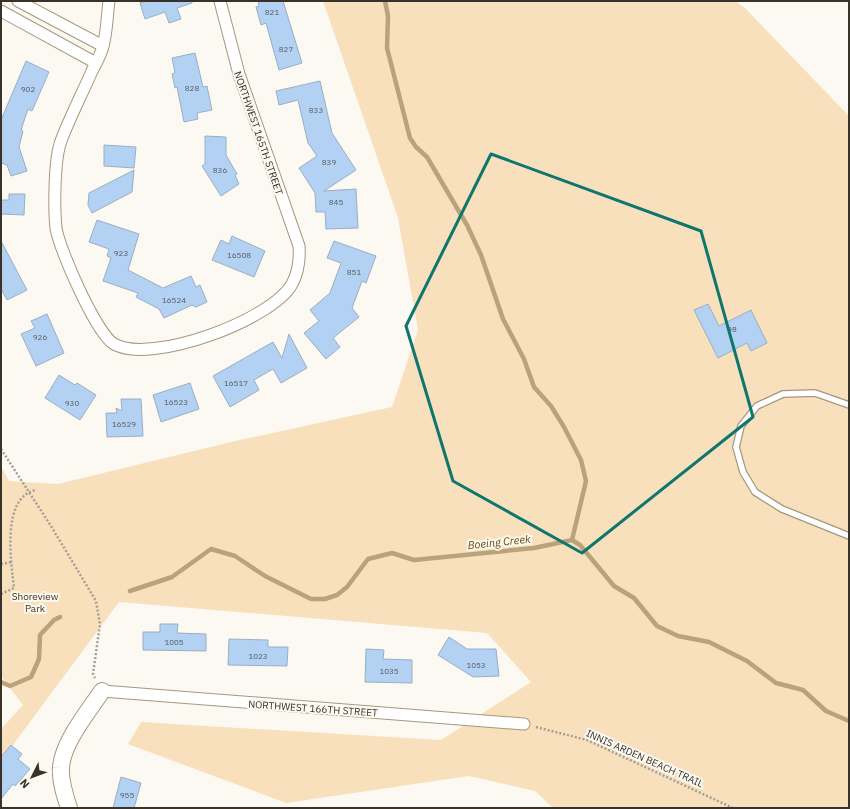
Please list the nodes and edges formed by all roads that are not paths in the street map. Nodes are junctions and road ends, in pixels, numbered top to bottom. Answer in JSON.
{"nodes":[{"id":1,"x":18,"y":1,"type":"edge"},
{"id":2,"x":109,"y":1,"type":"edge"},
{"id":3,"x":220,"y":1,"type":"edge"},
{"id":4,"x":1,"y":12,"type":"edge"},
{"id":5,"x":103,"y":46,"type":"junction"},
{"id":6,"x":96,"y":64,"type":"junction"},
{"id":7,"x":849,"y":405,"type":"edge"},
{"id":8,"x":849,"y":536,"type":"edge"},
{"id":9,"x":102,"y":691,"type":"joint"},
{"id":10,"x":524,"y":724,"type":"road end"},
{"id":11,"x":69,"y":808,"type":"edge"}],
"edges":[{"from":1,"to":5,"type":"street"},
{"from":2,"to":5,"type":"street"},
{"from":3,"to":6,"type":"street","name":"NORTHWEST 165TH STREET"},
{"from":4,"to":6,"type":"street"},
{"from":5,"to":6,"type":"street"},
{"from":7,"to":8,"type":"lane"},
{"from":9,"to":10,"type":"street","name":"NORTHWEST 166TH STREET"},
{"from":9,"to":11,"type":"street"}]}
